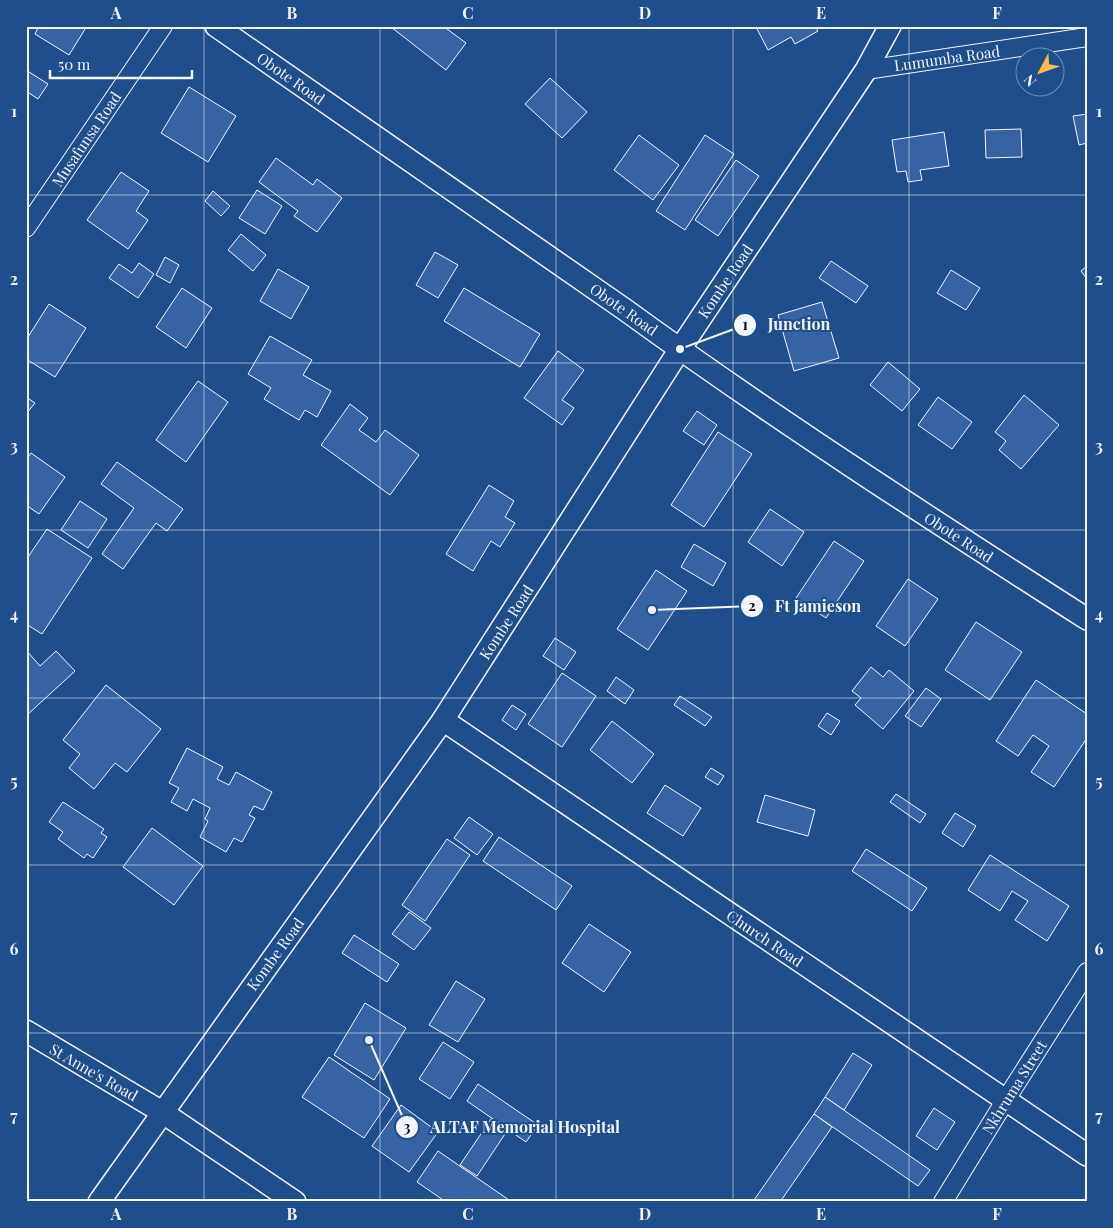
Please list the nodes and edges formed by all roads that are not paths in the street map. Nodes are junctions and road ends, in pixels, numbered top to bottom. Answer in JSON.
{"nodes":[{"id":1,"x":162,"y":26,"type":"edge"},
{"id":2,"x":216,"y":26,"type":"edge"},
{"id":3,"x":890,"y":26,"type":"edge"},
{"id":4,"x":1087,"y":37,"type":"edge"},
{"id":5,"x":866,"y":70,"type":"junction"},
{"id":6,"x":26,"y":228,"type":"edge"},
{"id":7,"x":680,"y":349,"type":"junction"},
{"id":8,"x":1087,"y":619,"type":"edge"},
{"id":9,"x":443,"y":720,"type":"junction"},
{"id":10,"x":1087,"y":972,"type":"edge"},
{"id":11,"x":26,"y":1031,"type":"edge"},
{"id":12,"x":1005,"y":1101,"type":"junction"},
{"id":13,"x":162,"y":1112,"type":"junction"},
{"id":14,"x":1087,"y":1155,"type":"edge"},
{"id":15,"x":98,"y":1202,"type":"edge"},
{"id":16,"x":295,"y":1202,"type":"edge"},
{"id":17,"x":943,"y":1202,"type":"edge"}],
"edges":[{"from":1,"to":6,"type":"street","name":"Musafunsa Road"},
{"from":2,"to":7,"type":"street","name":"Obote Road"},
{"from":3,"to":5,"type":"street","name":"Kombe Road"},
{"from":4,"to":5,"type":"street","name":"Lumumba Road"},
{"from":5,"to":7,"type":"street","name":"Kombe Road"},
{"from":7,"to":8,"type":"street","name":"Obote Road"},
{"from":7,"to":9,"type":"street","name":"Kombe Road"},
{"from":9,"to":12,"type":"street","name":"Church Road"},
{"from":9,"to":13,"type":"street","name":"Kombe Road"},
{"from":10,"to":12,"type":"street","name":"Nkhruma Street"},
{"from":11,"to":13,"type":"street","name":"St Anne's Road"},
{"from":12,"to":14,"type":"street","name":"Church Road"},
{"from":12,"to":17,"type":"street","name":"Nkhruma Street"},
{"from":13,"to":15,"type":"street","name":"Kombe Road"},
{"from":13,"to":16,"type":"street","name":"St Anne's Road"}]}
